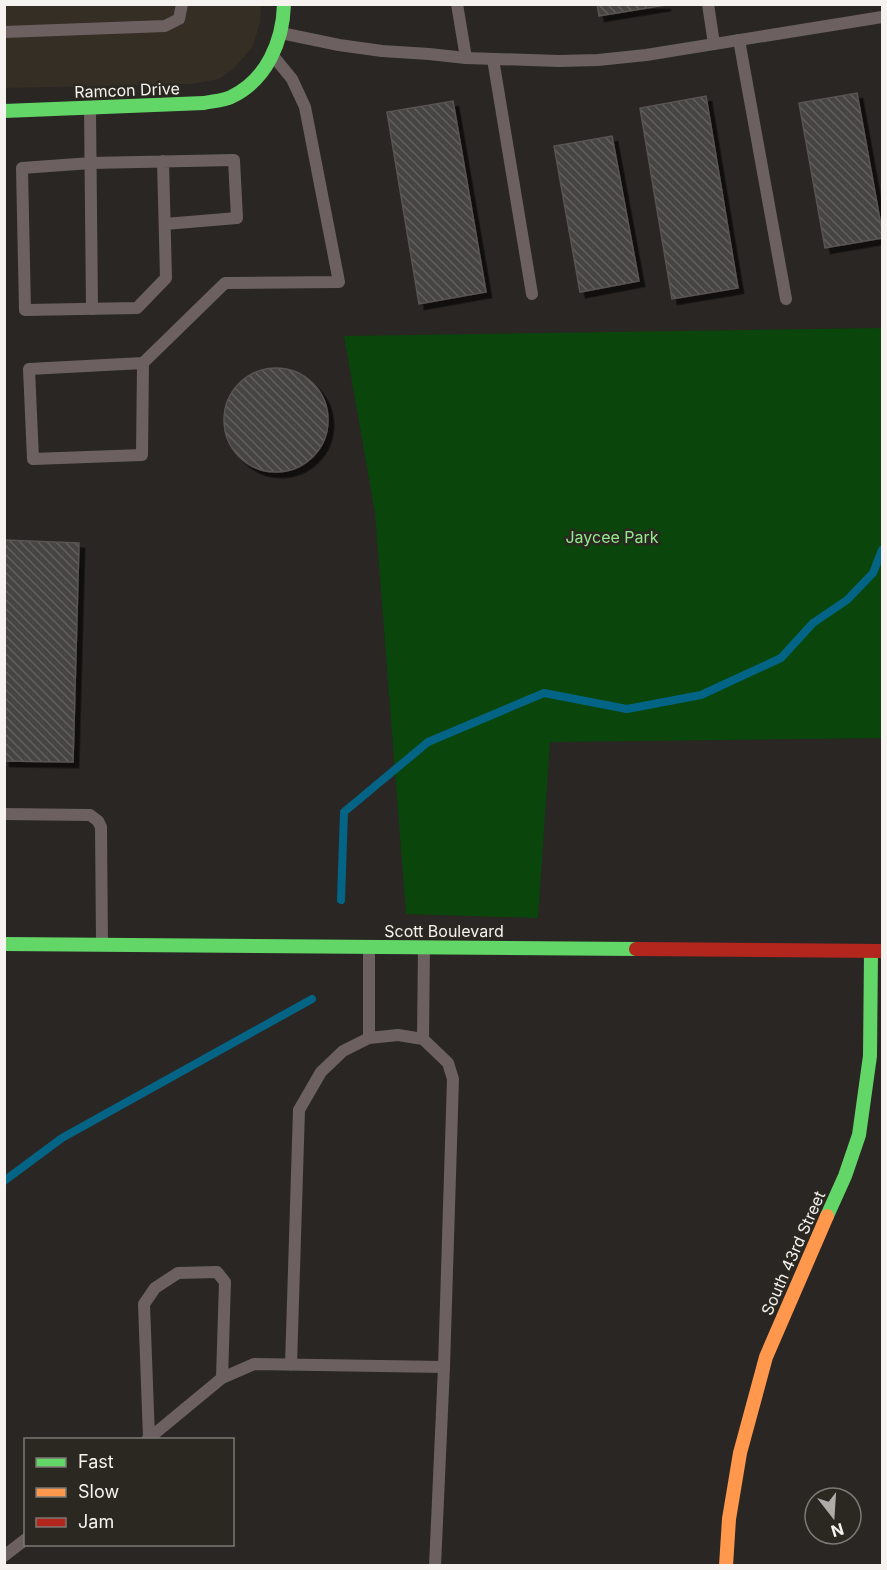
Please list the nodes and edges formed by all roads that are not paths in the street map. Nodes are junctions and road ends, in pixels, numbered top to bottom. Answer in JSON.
{"nodes":[{"id":1,"x":182,"y":4,"type":"edge"},
{"id":2,"x":284,"y":4,"type":"edge"},
{"id":3,"x":457,"y":4,"type":"edge"},
{"id":4,"x":708,"y":4,"type":"edge"},
{"id":5,"x":882,"y":16,"type":"edge"},
{"id":6,"x":4,"y":32,"type":"edge"},
{"id":7,"x":281,"y":33,"type":"junction"},
{"id":8,"x":740,"y":40,"type":"junction"},
{"id":9,"x":714,"y":44,"type":"junction"},
{"id":10,"x":273,"y":56,"type":"junction"},
{"id":11,"x":466,"y":58,"type":"junction"},
{"id":12,"x":493,"y":59,"type":"junction"},
{"id":13,"x":90,"y":108,"type":"junction"},
{"id":14,"x":4,"y":111,"type":"edge"},
{"id":15,"x":163,"y":161,"type":"junction"},
{"id":16,"x":91,"y":163,"type":"junction"},
{"id":17,"x":165,"y":224,"type":"junction"},
{"id":18,"x":532,"y":294,"type":"dead end"},
{"id":19,"x":786,"y":299,"type":"dead end"},
{"id":20,"x":92,"y":309,"type":"junction"},
{"id":21,"x":143,"y":363,"type":"junction"},
{"id":22,"x":4,"y":814,"type":"edge"},
{"id":23,"x":4,"y":944,"type":"edge"},
{"id":24,"x":102,"y":945,"type":"junction"},
{"id":25,"x":369,"y":947,"type":"junction"},
{"id":26,"x":424,"y":947,"type":"junction"},
{"id":27,"x":877,"y":951,"type":"edge"},
{"id":28,"x":369,"y":1038,"type":"junction"},
{"id":29,"x":423,"y":1039,"type":"junction"},
{"id":30,"x":291,"y":1365,"type":"junction"},
{"id":31,"x":444,"y":1367,"type":"junction"},
{"id":32,"x":222,"y":1378,"type":"junction"},
{"id":33,"x":148,"y":1438,"type":"edge"},
{"id":34,"x":149,"y":1438,"type":"edge"},
{"id":35,"x":24,"y":1541,"type":"edge"},
{"id":36,"x":4,"y":1556,"type":"edge"},
{"id":37,"x":435,"y":1566,"type":"edge"},
{"id":38,"x":726,"y":1566,"type":"edge"}],
"edges":[{"from":1,"to":6,"type":"lane"},
{"from":2,"to":7,"type":"street"},
{"from":3,"to":11,"type":"lane"},
{"from":4,"to":9,"type":"lane"},
{"from":5,"to":8,"type":"lane"},
{"from":7,"to":10,"type":"street"},
{"from":7,"to":11,"type":"lane"},
{"from":8,"to":9,"type":"lane"},
{"from":8,"to":19,"type":"lane"},
{"from":9,"to":12,"type":"lane"},
{"from":10,"to":13,"type":"street","name":"Ramcon Drive"},
{"from":10,"to":21,"type":"lane"},
{"from":11,"to":12,"type":"lane"},
{"from":12,"to":18,"type":"lane"},
{"from":13,"to":14,"type":"street","name":"Ramcon Drive"},
{"from":13,"to":16,"type":"lane"},
{"from":15,"to":16,"type":"lane"},
{"from":15,"to":17,"type":"lane"},
{"from":15,"to":17,"type":"lane"},
{"from":16,"to":20,"type":"lane"},
{"from":16,"to":20,"type":"lane"},
{"from":17,"to":20,"type":"lane"},
{"from":21,"to":21,"type":"lane"},
{"from":22,"to":24,"type":"lane"},
{"from":23,"to":24,"type":"street","name":"Scott Boulevard"},
{"from":24,"to":25,"type":"street","name":"Scott Boulevard"},
{"from":25,"to":26,"type":"street","name":"Scott Boulevard"},
{"from":25,"to":28,"type":"lane"},
{"from":26,"to":27,"type":"street","name":"Scott Boulevard"},
{"from":26,"to":29,"type":"lane"},
{"from":27,"to":38,"type":"street","name":"South 43rd Street"},
{"from":28,"to":29,"type":"lane"},
{"from":28,"to":30,"type":"lane"},
{"from":29,"to":31,"type":"lane"},
{"from":30,"to":31,"type":"lane"},
{"from":30,"to":32,"type":"lane"},
{"from":31,"to":37,"type":"lane"},
{"from":32,"to":33,"type":"lane"},
{"from":32,"to":34,"type":"lane"},
{"from":35,"to":36,"type":"lane"}]}
